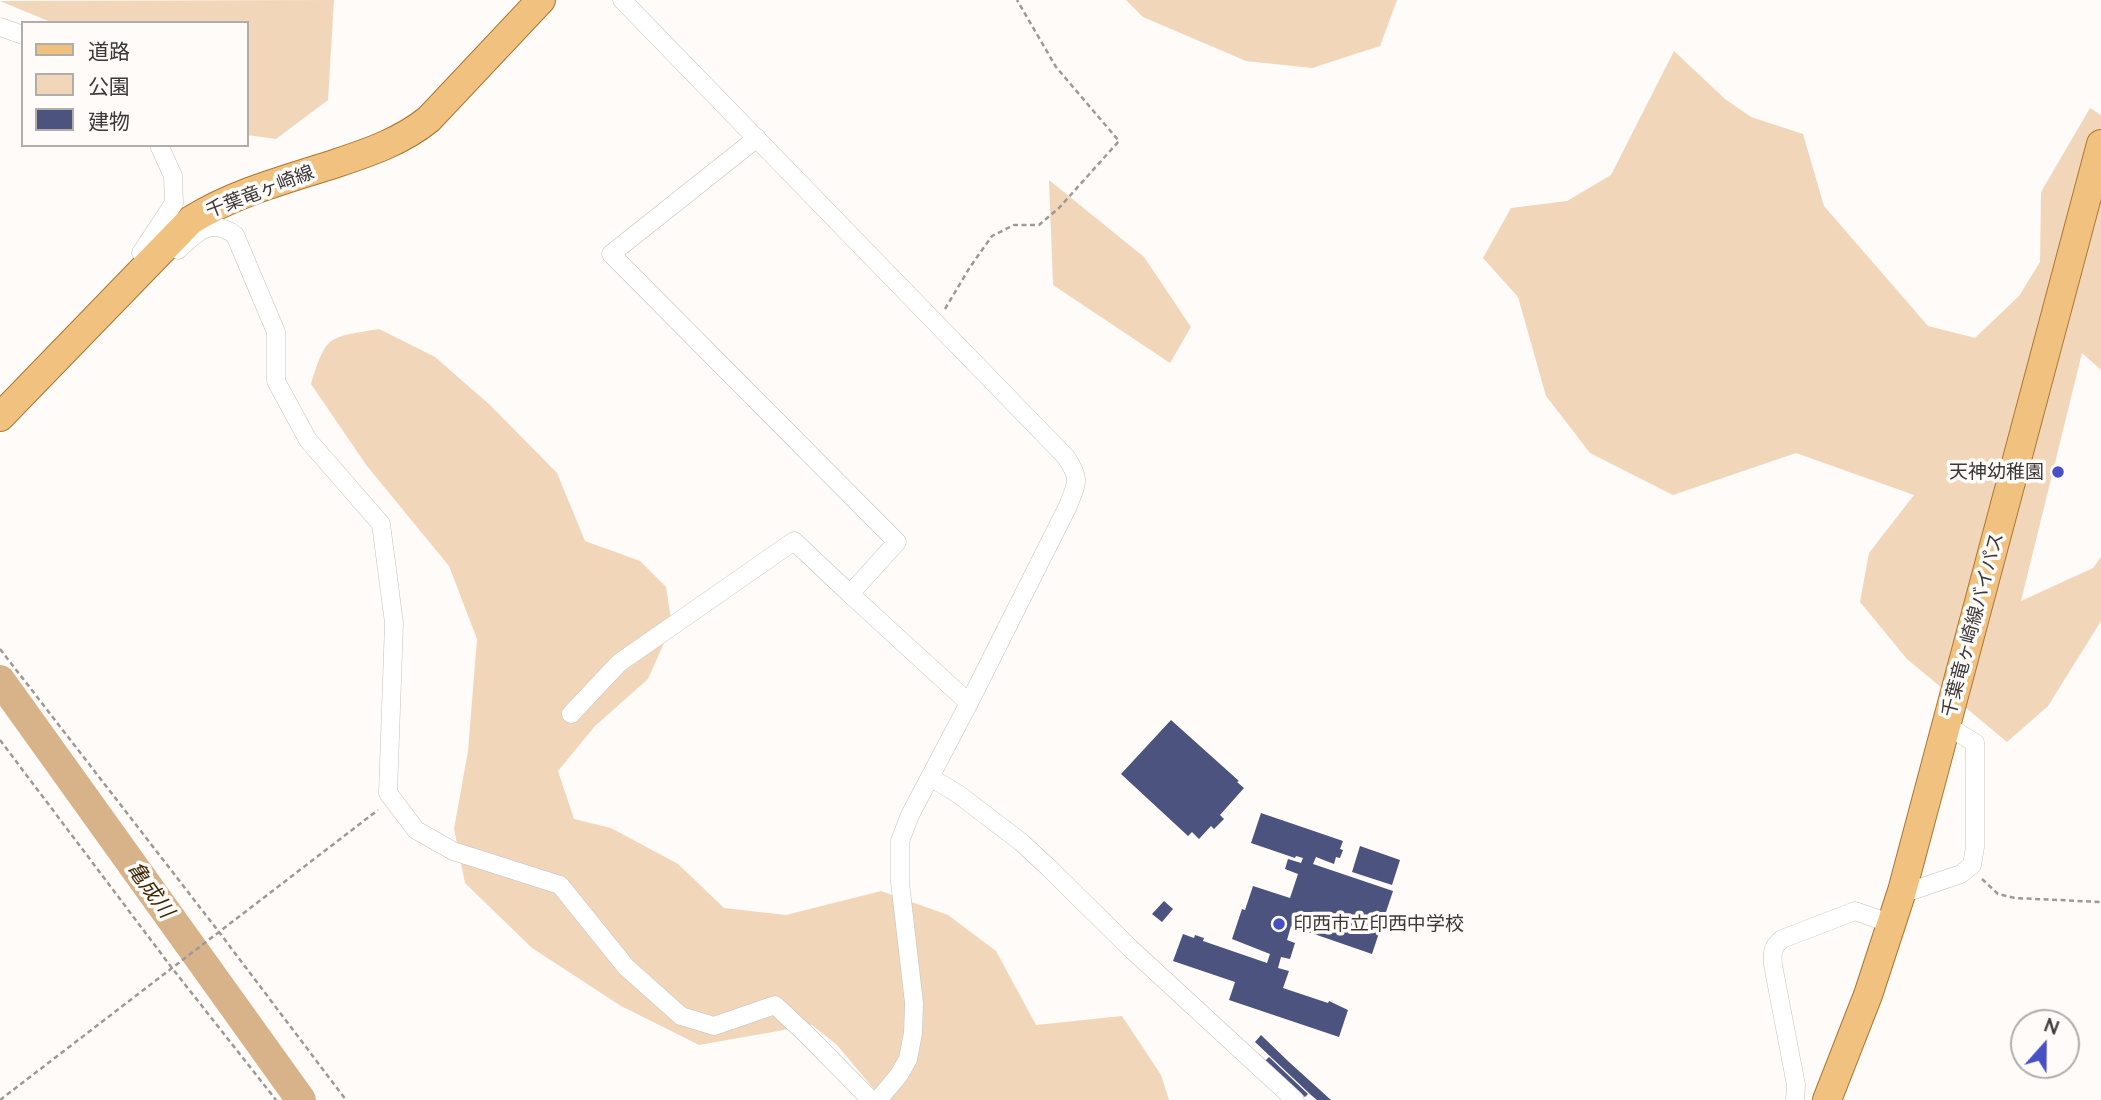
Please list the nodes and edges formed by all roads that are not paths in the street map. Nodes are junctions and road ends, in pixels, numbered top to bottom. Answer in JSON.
{"nodes":[{"id":1,"x":541,"y":0,"type":"edge"},
{"id":2,"x":622,"y":0,"type":"edge"},
{"id":3,"x":0,"y":27,"type":"edge"},
{"id":4,"x":21,"y":34,"type":"edge"},
{"id":5,"x":757,"y":138,"type":"junction"},
{"id":6,"x":2101,"y":144,"type":"edge"},
{"id":7,"x":160,"y":147,"type":"edge"},
{"id":8,"x":161,"y":249,"type":"junction"},
{"id":9,"x":0,"y":417,"type":"edge"},
{"id":10,"x":850,"y":594,"type":"junction"},
{"id":11,"x":969,"y":703,"type":"junction"},
{"id":12,"x":571,"y":714,"type":"dead end"},
{"id":13,"x":1946,"y":725,"type":"junction"},
{"id":14,"x":930,"y":776,"type":"junction"},
{"id":15,"x":1914,"y":890,"type":"dead end"},
{"id":16,"x":1892,"y":924,"type":"junction"},
{"id":17,"x":871,"y":1100,"type":"edge"},
{"id":18,"x":878,"y":1100,"type":"edge"},
{"id":19,"x":1295,"y":1100,"type":"edge"},
{"id":20,"x":1795,"y":1100,"type":"edge"},
{"id":21,"x":1827,"y":1100,"type":"edge"}],
"edges":[{"from":1,"to":8,"type":"main road","name":"千葉竜ヶ崎線"},
{"from":2,"to":5,"type":"street"},
{"from":3,"to":4,"type":"street"},
{"from":5,"to":10,"type":"street"},
{"from":5,"to":11,"type":"street"},
{"from":6,"to":13,"type":"main road","name":"千葉竜ヶ崎線バイパス"},
{"from":7,"to":8,"type":"street"},
{"from":8,"to":9,"type":"main road","name":"千葉竜ヶ崎線"},
{"from":8,"to":17,"type":"street"},
{"from":10,"to":11,"type":"street"},
{"from":10,"to":12,"type":"street"},
{"from":11,"to":14,"type":"street"},
{"from":13,"to":15,"type":"street"},
{"from":13,"to":16,"type":"main road","name":"千葉竜ヶ崎線バイパス"},
{"from":14,"to":18,"type":"street"},
{"from":14,"to":19,"type":"street"},
{"from":16,"to":20,"type":"street"},
{"from":16,"to":21,"type":"main road","name":"千葉竜ヶ崎線バイパス"}]}
